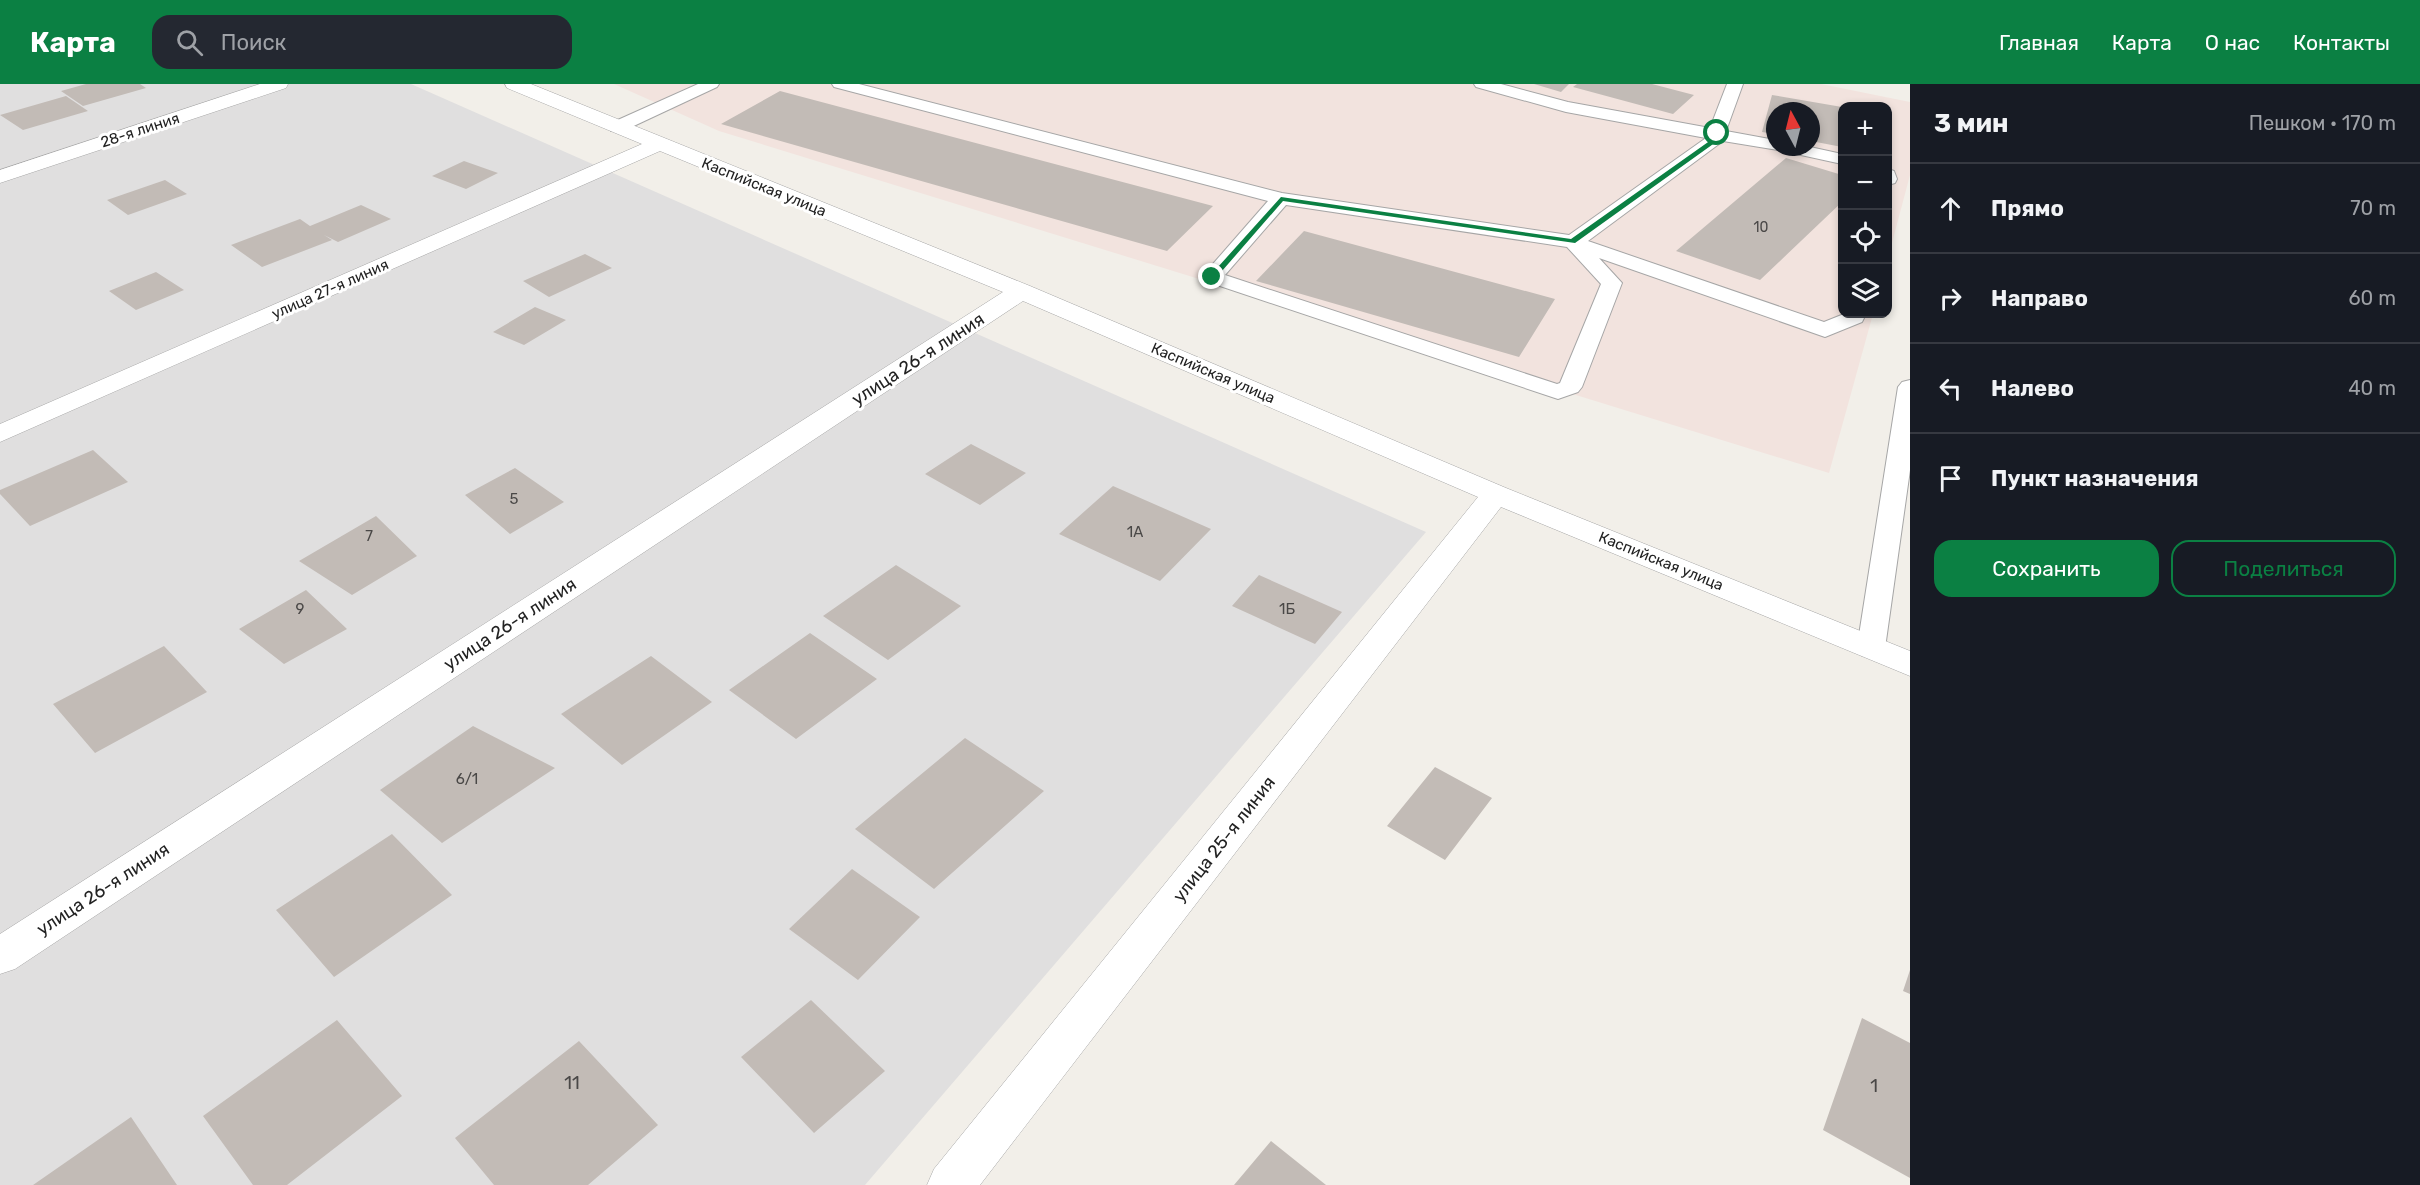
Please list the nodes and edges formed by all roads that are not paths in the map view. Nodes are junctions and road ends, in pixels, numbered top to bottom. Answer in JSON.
{"nodes":[{"id":1,"x":279,"y":84,"type":"edge"},
{"id":2,"x":514,"y":84,"type":"edge"},
{"id":3,"x":711,"y":84,"type":"edge"},
{"id":4,"x":840,"y":84,"type":"edge"},
{"id":5,"x":1482,"y":84,"type":"edge"},
{"id":6,"x":1735,"y":84,"type":"edge"},
{"id":7,"x":617,"y":127,"type":"junction"},
{"id":8,"x":1717,"y":133,"type":"junction"},
{"id":9,"x":1766,"y":143,"type":"edge"},
{"id":10,"x":659,"y":144,"type":"junction"},
{"id":11,"x":1820,"y":154,"type":"edge"},
{"id":12,"x":1838,"y":158,"type":"edge"},
{"id":13,"x":0,"y":177,"type":"edge"},
{"id":14,"x":1281,"y":199,"type":"junction"},
{"id":15,"x":1573,"y":242,"type":"junction"},
{"id":16,"x":1021,"y":291,"type":"junction"},
{"id":17,"x":1852,"y":318,"type":"edge"},
{"id":18,"x":1910,"y":387,"type":"edge"},
{"id":19,"x":0,"y":434,"type":"edge"},
{"id":20,"x":1496,"y":494,"type":"junction"},
{"id":21,"x":1871,"y":648,"type":"junction"},
{"id":22,"x":1910,"y":664,"type":"edge"},
{"id":23,"x":0,"y":956,"type":"edge"},
{"id":24,"x":951,"y":1185,"type":"edge"}],
"edges":[{"from":1,"to":13,"type":"street","name":"28-я линия"},
{"from":2,"to":7,"type":"street","name":"Каспийская улица"},
{"from":3,"to":7,"type":"lane"},
{"from":4,"to":14,"type":"lane"},
{"from":5,"to":8,"type":"lane"},
{"from":6,"to":8,"type":"lane"},
{"from":7,"to":10,"type":"street","name":"Каспийская улица"},
{"from":8,"to":9,"type":"lane"},
{"from":8,"to":15,"type":"lane"},
{"from":10,"to":16,"type":"street","name":"Каспийская улица"},
{"from":10,"to":19,"type":"street","name":"улица 27-я линия"},
{"from":11,"to":12,"type":"lane"},
{"from":14,"to":15,"type":"lane"},
{"from":14,"to":15,"type":"lane"},
{"from":15,"to":17,"type":"lane"},
{"from":16,"to":20,"type":"street","name":"Каспийская улица"},
{"from":16,"to":23,"type":"street","name":"улица 26-я линия"},
{"from":18,"to":21,"type":"lane"},
{"from":20,"to":21,"type":"street","name":"Каспийская улица"},
{"from":20,"to":24,"type":"street","name":"улица 25-я линия"},
{"from":21,"to":22,"type":"street","name":"Каспийская улица"}]}
